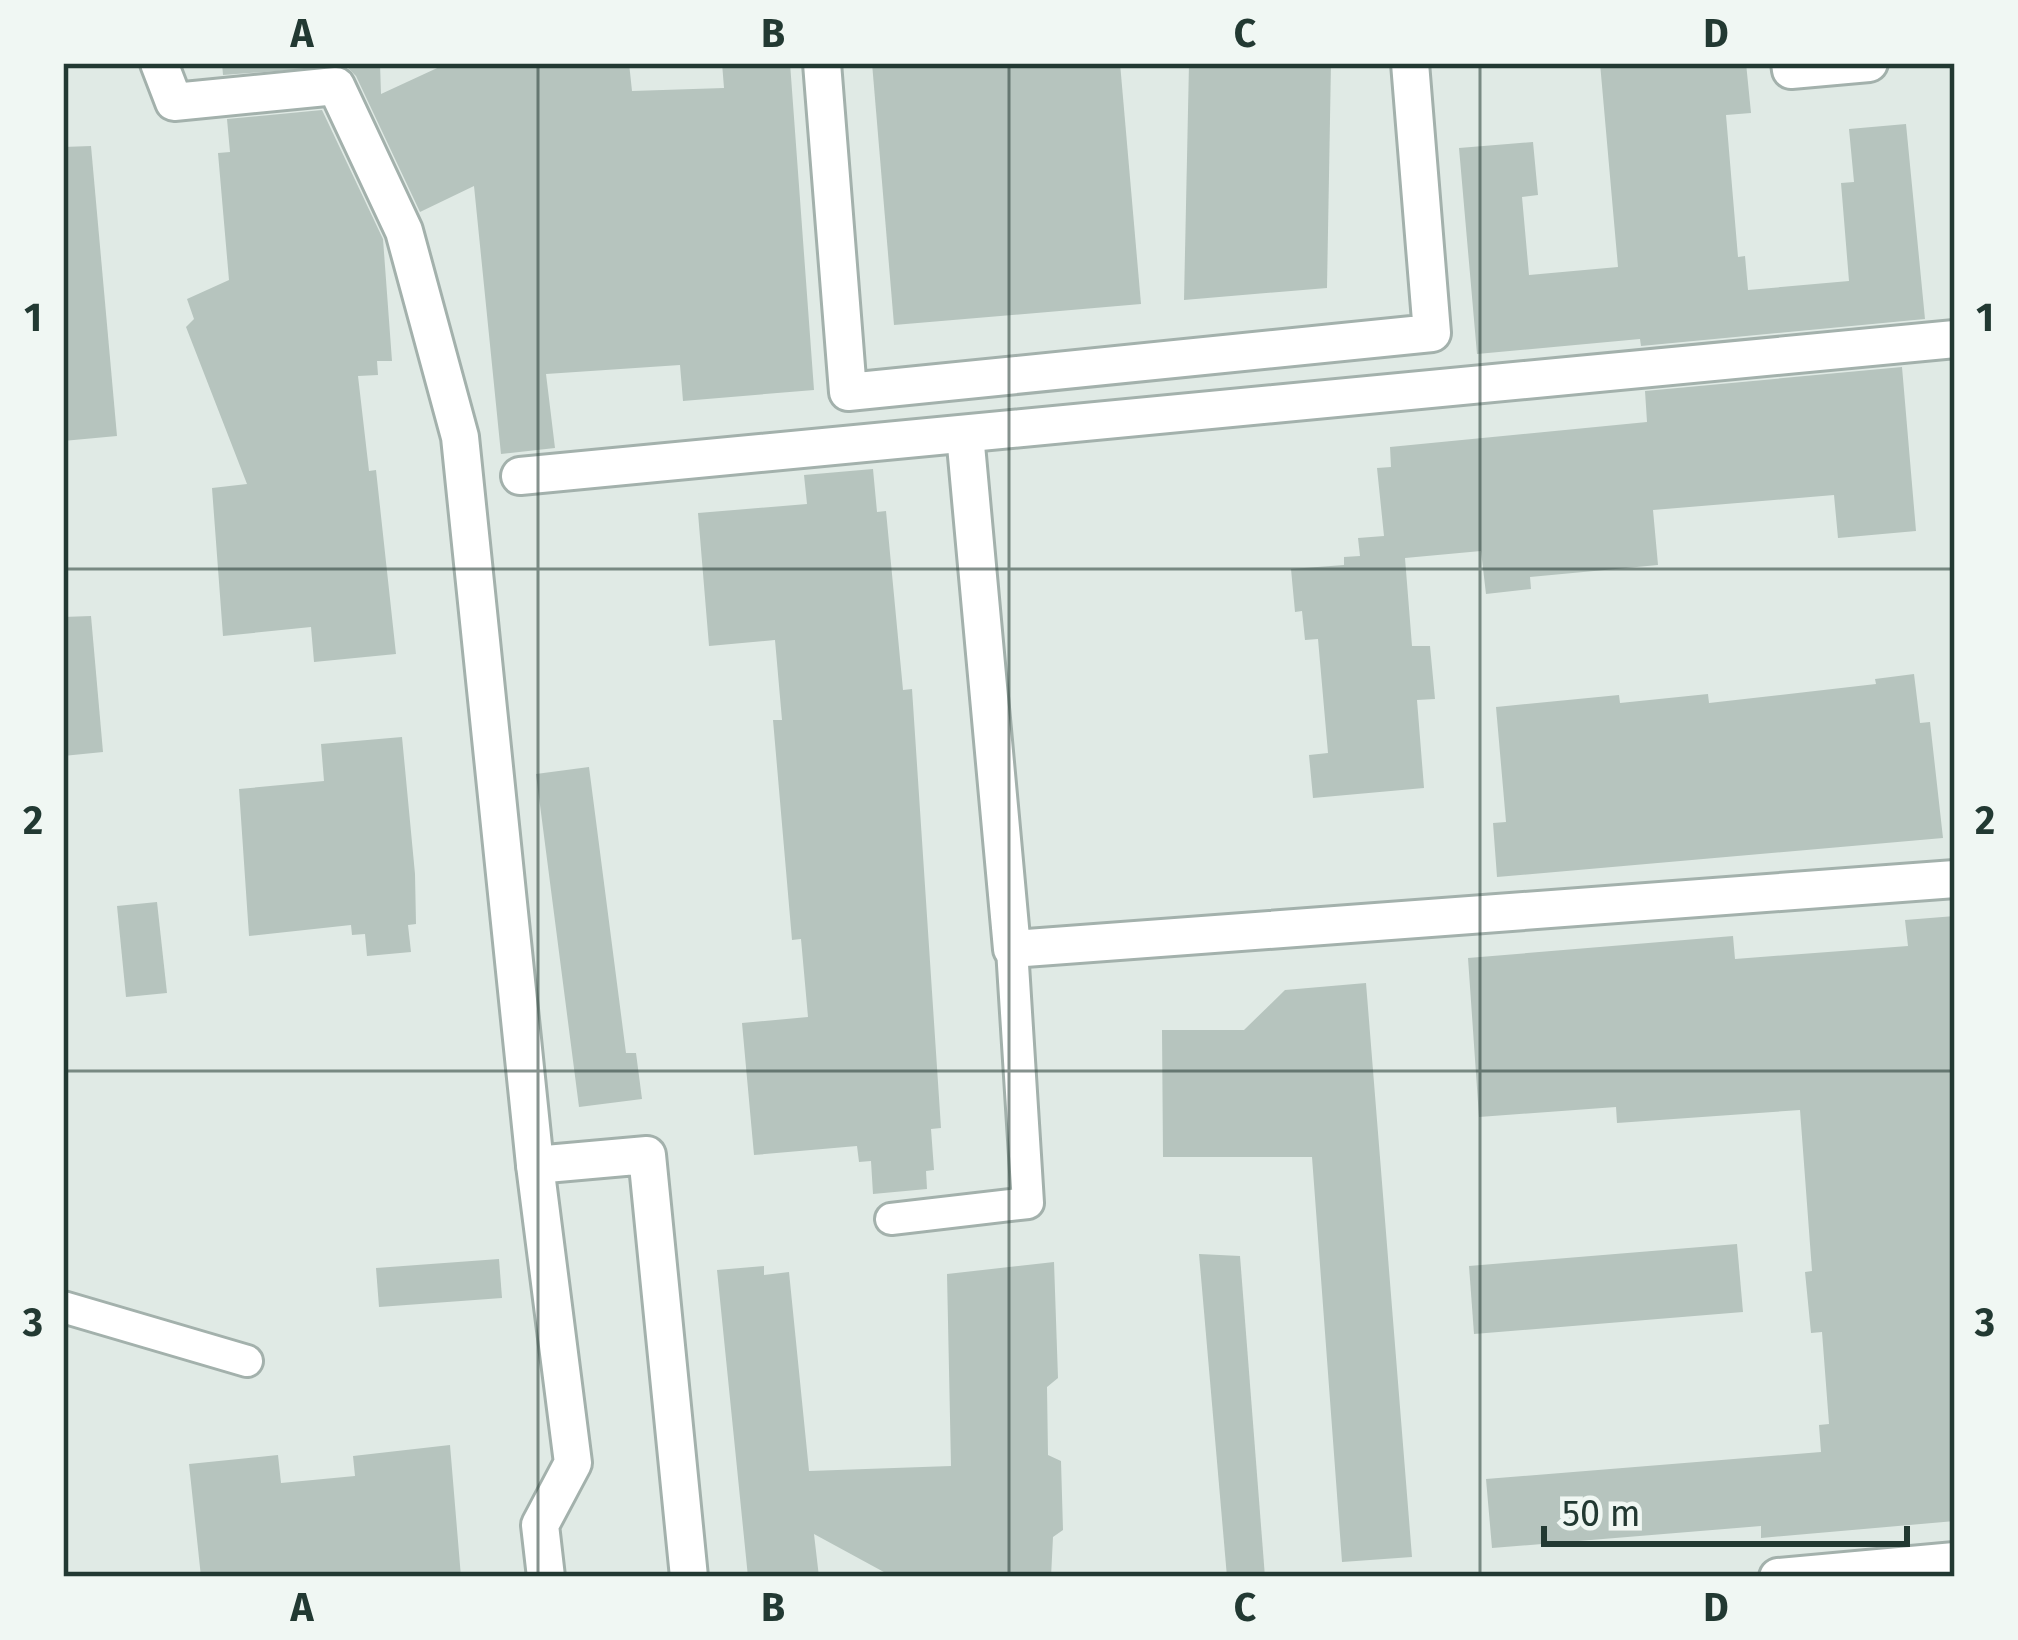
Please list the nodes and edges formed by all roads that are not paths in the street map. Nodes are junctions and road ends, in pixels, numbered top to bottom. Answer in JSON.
{"nodes":[{"id":1,"x":159,"y":63,"type":"edge"},
{"id":2,"x":822,"y":63,"type":"edge"},
{"id":3,"x":1410,"y":63,"type":"edge"},
{"id":4,"x":1790,"y":63,"type":"edge"},
{"id":5,"x":1869,"y":63,"type":"edge"},
{"id":6,"x":1955,"y":339,"type":"edge"},
{"id":7,"x":965,"y":434,"type":"junction"},
{"id":8,"x":520,"y":476,"type":"dead end"},
{"id":9,"x":1955,"y":879,"type":"edge"},
{"id":10,"x":1012,"y":949,"type":"junction"},
{"id":11,"x":536,"y":1165,"type":"junction"},
{"id":12,"x":891,"y":1219,"type":"dead end"},
{"id":13,"x":63,"y":1307,"type":"edge"},
{"id":14,"x":247,"y":1361,"type":"dead end"},
{"id":15,"x":1955,"y":1561,"type":"edge"},
{"id":16,"x":546,"y":1577,"type":"edge"},
{"id":17,"x":689,"y":1577,"type":"edge"},
{"id":18,"x":1778,"y":1577,"type":"edge"}],
"edges":[{"from":1,"to":11,"type":"street"},
{"from":2,"to":3,"type":"street"},
{"from":4,"to":5,"type":"street"},
{"from":6,"to":7,"type":"street"},
{"from":7,"to":8,"type":"street"},
{"from":7,"to":10,"type":"street"},
{"from":9,"to":10,"type":"street"},
{"from":10,"to":12,"type":"lane"},
{"from":11,"to":16,"type":"street"},
{"from":11,"to":17,"type":"street"},
{"from":13,"to":14,"type":"lane"},
{"from":15,"to":18,"type":"street"}]}
